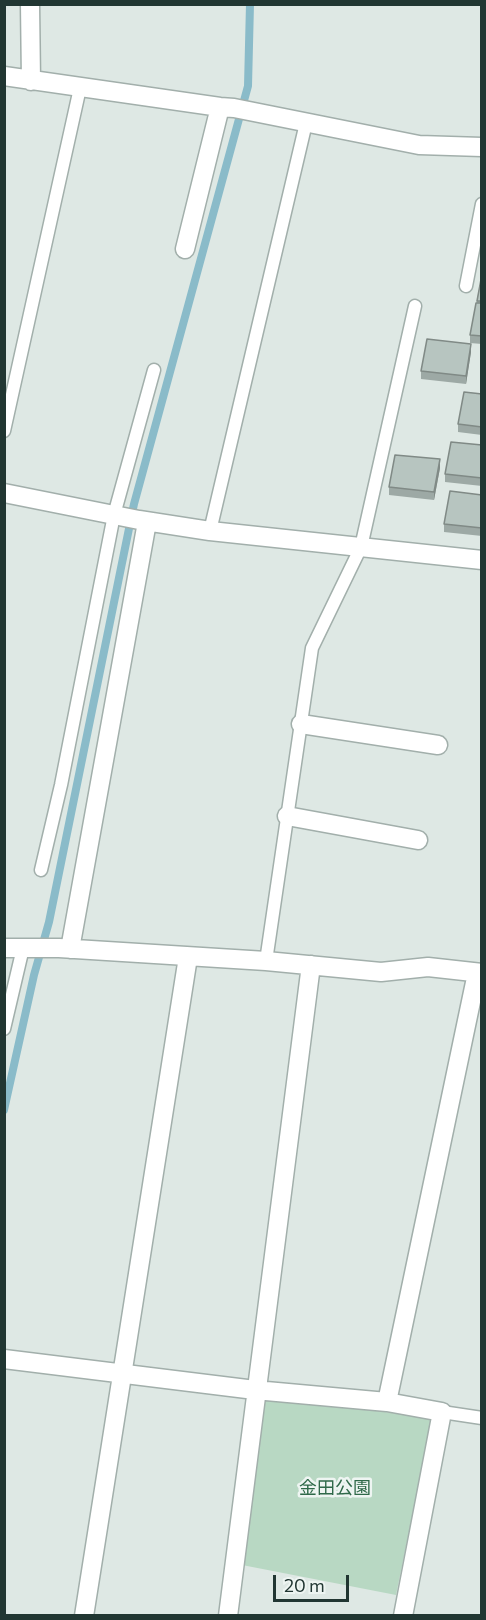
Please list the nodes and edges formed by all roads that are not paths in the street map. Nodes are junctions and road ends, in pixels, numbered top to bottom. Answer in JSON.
{"nodes":[{"id":1,"x":30,"y":4,"type":"edge"},
{"id":2,"x":4,"y":76,"type":"edge"},
{"id":3,"x":31,"y":81,"type":"junction"},
{"id":4,"x":80,"y":88,"type":"junction"},
{"id":5,"x":235,"y":109,"type":"junction"},
{"id":6,"x":306,"y":123,"type":"junction"},
{"id":7,"x":482,"y":147,"type":"edge"},
{"id":8,"x":482,"y":204,"type":"edge"},
{"id":9,"x":185,"y":249,"type":"dead end"},
{"id":10,"x":466,"y":286,"type":"dead end"},
{"id":11,"x":415,"y":306,"type":"dead end"},
{"id":12,"x":154,"y":370,"type":"dead end"},
{"id":13,"x":4,"y":431,"type":"edge"},
{"id":14,"x":4,"y":492,"type":"edge"},
{"id":15,"x":117,"y":516,"type":"junction"},
{"id":16,"x":143,"y":521,"type":"junction"},
{"id":17,"x":210,"y":531,"type":"junction"},
{"id":18,"x":361,"y":547,"type":"junction"},
{"id":19,"x":482,"y":560,"type":"edge"},
{"id":20,"x":301,"y":724,"type":"junction"},
{"id":21,"x":438,"y":745,"type":"dead end"},
{"id":22,"x":287,"y":816,"type":"junction"},
{"id":23,"x":418,"y":840,"type":"dead end"},
{"id":24,"x":41,"y":870,"type":"dead end"},
{"id":25,"x":19,"y":948,"type":"edge"},
{"id":26,"x":64,"y":948,"type":"junction"},
{"id":27,"x":188,"y":957,"type":"junction"},
{"id":28,"x":266,"y":961,"type":"junction"},
{"id":29,"x":311,"y":965,"type":"junction"},
{"id":30,"x":479,"y":973,"type":"edge"},
{"id":31,"x":4,"y":1029,"type":"edge"},
{"id":32,"x":4,"y":1359,"type":"edge"},
{"id":33,"x":122,"y":1372,"type":"junction"},
{"id":34,"x":255,"y":1389,"type":"junction"},
{"id":35,"x":387,"y":1402,"type":"junction"},
{"id":36,"x":442,"y":1412,"type":"junction"},
{"id":37,"x":482,"y":1418,"type":"edge"},
{"id":38,"x":84,"y":1616,"type":"edge"},
{"id":39,"x":228,"y":1616,"type":"edge"},
{"id":40,"x":403,"y":1616,"type":"edge"}],
"edges":[{"from":1,"to":3,"type":"street"},
{"from":2,"to":3,"type":"street"},
{"from":3,"to":4,"type":"street"},
{"from":4,"to":5,"type":"street"},
{"from":4,"to":13,"type":"lane"},
{"from":5,"to":6,"type":"street"},
{"from":5,"to":9,"type":"street"},
{"from":6,"to":7,"type":"street"},
{"from":6,"to":17,"type":"lane"},
{"from":8,"to":10,"type":"lane"},
{"from":11,"to":18,"type":"lane"},
{"from":12,"to":15,"type":"lane"},
{"from":14,"to":15,"type":"street"},
{"from":15,"to":16,"type":"street"},
{"from":15,"to":24,"type":"lane"},
{"from":16,"to":17,"type":"street"},
{"from":16,"to":26,"type":"street"},
{"from":17,"to":18,"type":"street"},
{"from":18,"to":19,"type":"street"},
{"from":18,"to":20,"type":"lane"},
{"from":20,"to":21,"type":"street"},
{"from":20,"to":22,"type":"lane"},
{"from":22,"to":23,"type":"street"},
{"from":22,"to":28,"type":"lane"},
{"from":25,"to":26,"type":"street"},
{"from":25,"to":31,"type":"lane"},
{"from":26,"to":27,"type":"street"},
{"from":27,"to":28,"type":"street"},
{"from":27,"to":33,"type":"street"},
{"from":28,"to":29,"type":"street"},
{"from":29,"to":30,"type":"street"},
{"from":29,"to":34,"type":"street"},
{"from":30,"to":35,"type":"street"},
{"from":32,"to":33,"type":"street"},
{"from":33,"to":34,"type":"street"},
{"from":33,"to":38,"type":"street"},
{"from":34,"to":35,"type":"street"},
{"from":34,"to":39,"type":"street"},
{"from":35,"to":36,"type":"street"},
{"from":36,"to":37,"type":"lane"},
{"from":36,"to":40,"type":"street"}]}
